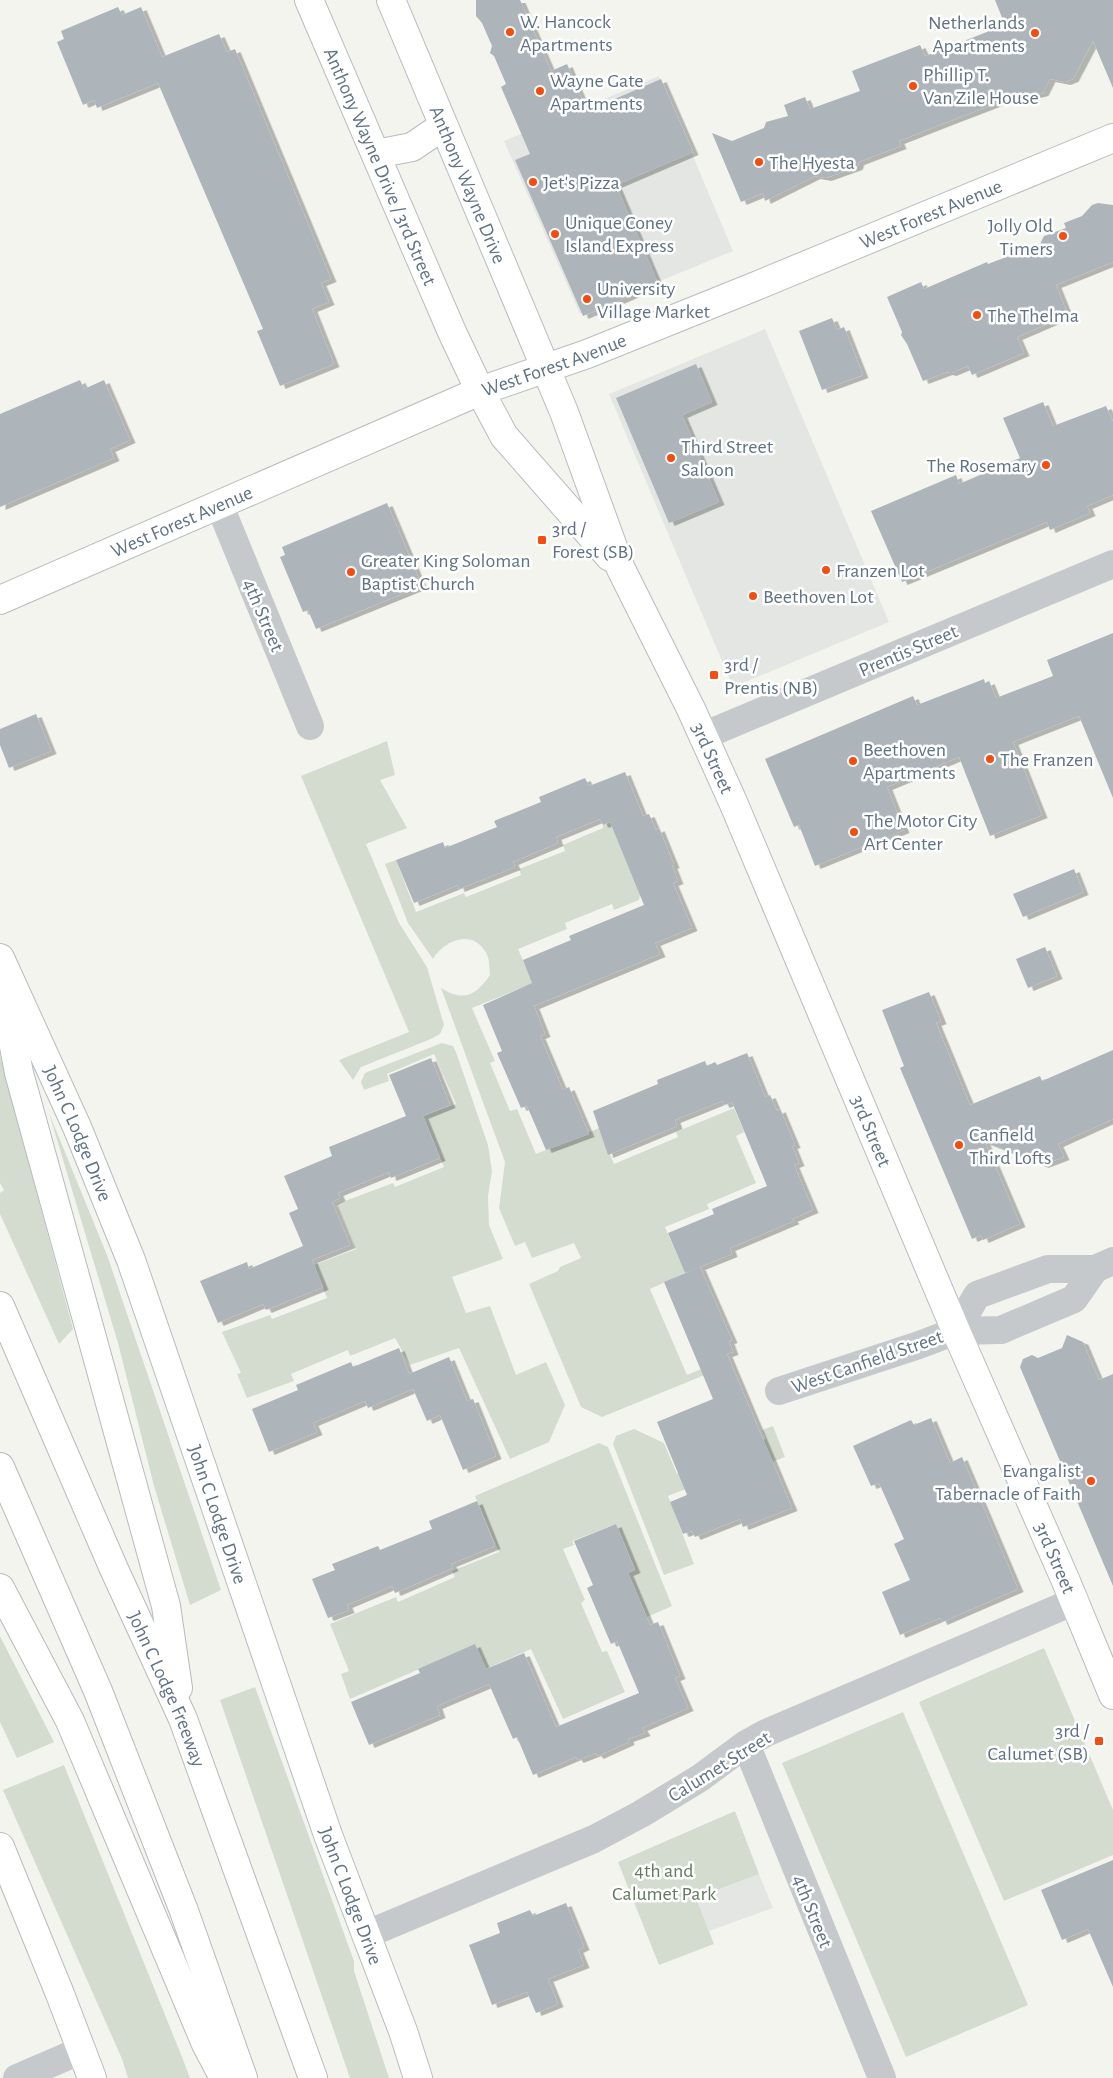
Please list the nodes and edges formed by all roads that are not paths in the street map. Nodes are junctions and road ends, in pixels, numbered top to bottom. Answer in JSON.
{"nodes":[{"id":1,"x":309,"y":0,"type":"edge"},
{"id":2,"x":391,"y":0,"type":"edge"},
{"id":3,"x":443,"y":126,"type":"junction"},
{"id":4,"x":1113,"y":138,"type":"edge"},
{"id":5,"x":376,"y":154,"type":"junction"},
{"id":6,"x":452,"y":332,"type":"joint"},
{"id":7,"x":545,"y":369,"type":"junction"},
{"id":8,"x":480,"y":391,"type":"junction"},
{"id":9,"x":219,"y":504,"type":"junction"},
{"id":10,"x":1113,"y":564,"type":"edge"},
{"id":11,"x":621,"y":569,"type":"junction"},
{"id":12,"x":0,"y":600,"type":"edge"},
{"id":13,"x":310,"y":726,"type":"dead end"},
{"id":14,"x":703,"y":736,"type":"junction"},
{"id":15,"x":0,"y":958,"type":"edge"},
{"id":16,"x":0,"y":972,"type":"edge"},
{"id":17,"x":1104,"y":1265,"type":"edge"},
{"id":18,"x":0,"y":1306,"type":"edge"},
{"id":19,"x":956,"y":1330,"type":"junction"},
{"id":20,"x":779,"y":1391,"type":"dead end"},
{"id":21,"x":0,"y":1467,"type":"edge"},
{"id":22,"x":0,"y":1588,"type":"edge"},
{"id":23,"x":1075,"y":1601,"type":"junction"},
{"id":24,"x":1113,"y":1694,"type":"edge"},
{"id":25,"x":183,"y":1720,"type":"junction"},
{"id":26,"x":746,"y":1744,"type":"junction"},
{"id":27,"x":0,"y":1847,"type":"edge"},
{"id":28,"x":365,"y":1935,"type":"junction"},
{"id":29,"x":82,"y":2050,"type":"junction"},
{"id":30,"x":17,"y":2078,"type":"edge"},
{"id":31,"x":92,"y":2078,"type":"edge"},
{"id":32,"x":224,"y":2078,"type":"edge"},
{"id":33,"x":243,"y":2078,"type":"edge"},
{"id":34,"x":313,"y":2078,"type":"edge"},
{"id":35,"x":418,"y":2078,"type":"edge"},
{"id":36,"x":882,"y":2078,"type":"edge"}],
"edges":[{"from":1,"to":5,"type":"main road","name":"Anthony Wayne Drive / 3rd Street"},
{"from":2,"to":3,"type":"main road","name":"Anthony Wayne Drive"},
{"from":3,"to":5,"type":"main road"},
{"from":3,"to":7,"type":"main road","name":"Anthony Wayne Drive"},
{"from":4,"to":7,"type":"main road","name":"West Forest Avenue"},
{"from":5,"to":6,"type":"main road","name":"Anthony Wayne Drive / 3rd Street"},
{"from":6,"to":8,"type":"main road","name":"3rd Street"},
{"from":7,"to":8,"type":"main road","name":"West Forest Avenue"},
{"from":7,"to":11,"type":"main road","name":"3rd Street"},
{"from":8,"to":9,"type":"main road","name":"West Forest Avenue"},
{"from":8,"to":11,"type":"main road","name":"3rd Street"},
{"from":9,"to":12,"type":"main road","name":"West Forest Avenue"},
{"from":9,"to":13,"type":"street","name":"4th Street"},
{"from":10,"to":14,"type":"street","name":"Prentis Street"},
{"from":11,"to":14,"type":"main road","name":"3rd Street"},
{"from":14,"to":19,"type":"main road","name":"3rd Street"},
{"from":15,"to":28,"type":"main road","name":"John C Lodge Drive"},
{"from":16,"to":25,"type":"main road"},
{"from":17,"to":19,"type":"street","name":"West Canfield Street"},
{"from":17,"to":19,"type":"street","name":"West Canfield Street"},
{"from":18,"to":25,"type":"main road","name":"John C Lodge Freeway"},
{"from":19,"to":20,"type":"street","name":"West Canfield Street"},
{"from":19,"to":23,"type":"main road","name":"3rd Street"},
{"from":21,"to":33,"type":"main road"},
{"from":22,"to":32,"type":"main road"},
{"from":23,"to":24,"type":"main road","name":"3rd Street"},
{"from":23,"to":26,"type":"street","name":"Calumet Street"},
{"from":25,"to":34,"type":"main road","name":"John C Lodge Freeway"},
{"from":26,"to":28,"type":"street","name":"Calumet Street"},
{"from":26,"to":36,"type":"street","name":"4th Street"},
{"from":27,"to":29,"type":"main road"},
{"from":28,"to":35,"type":"main road","name":"John C Lodge Drive"},
{"from":29,"to":30,"type":"street"},
{"from":29,"to":31,"type":"main road"}]}
